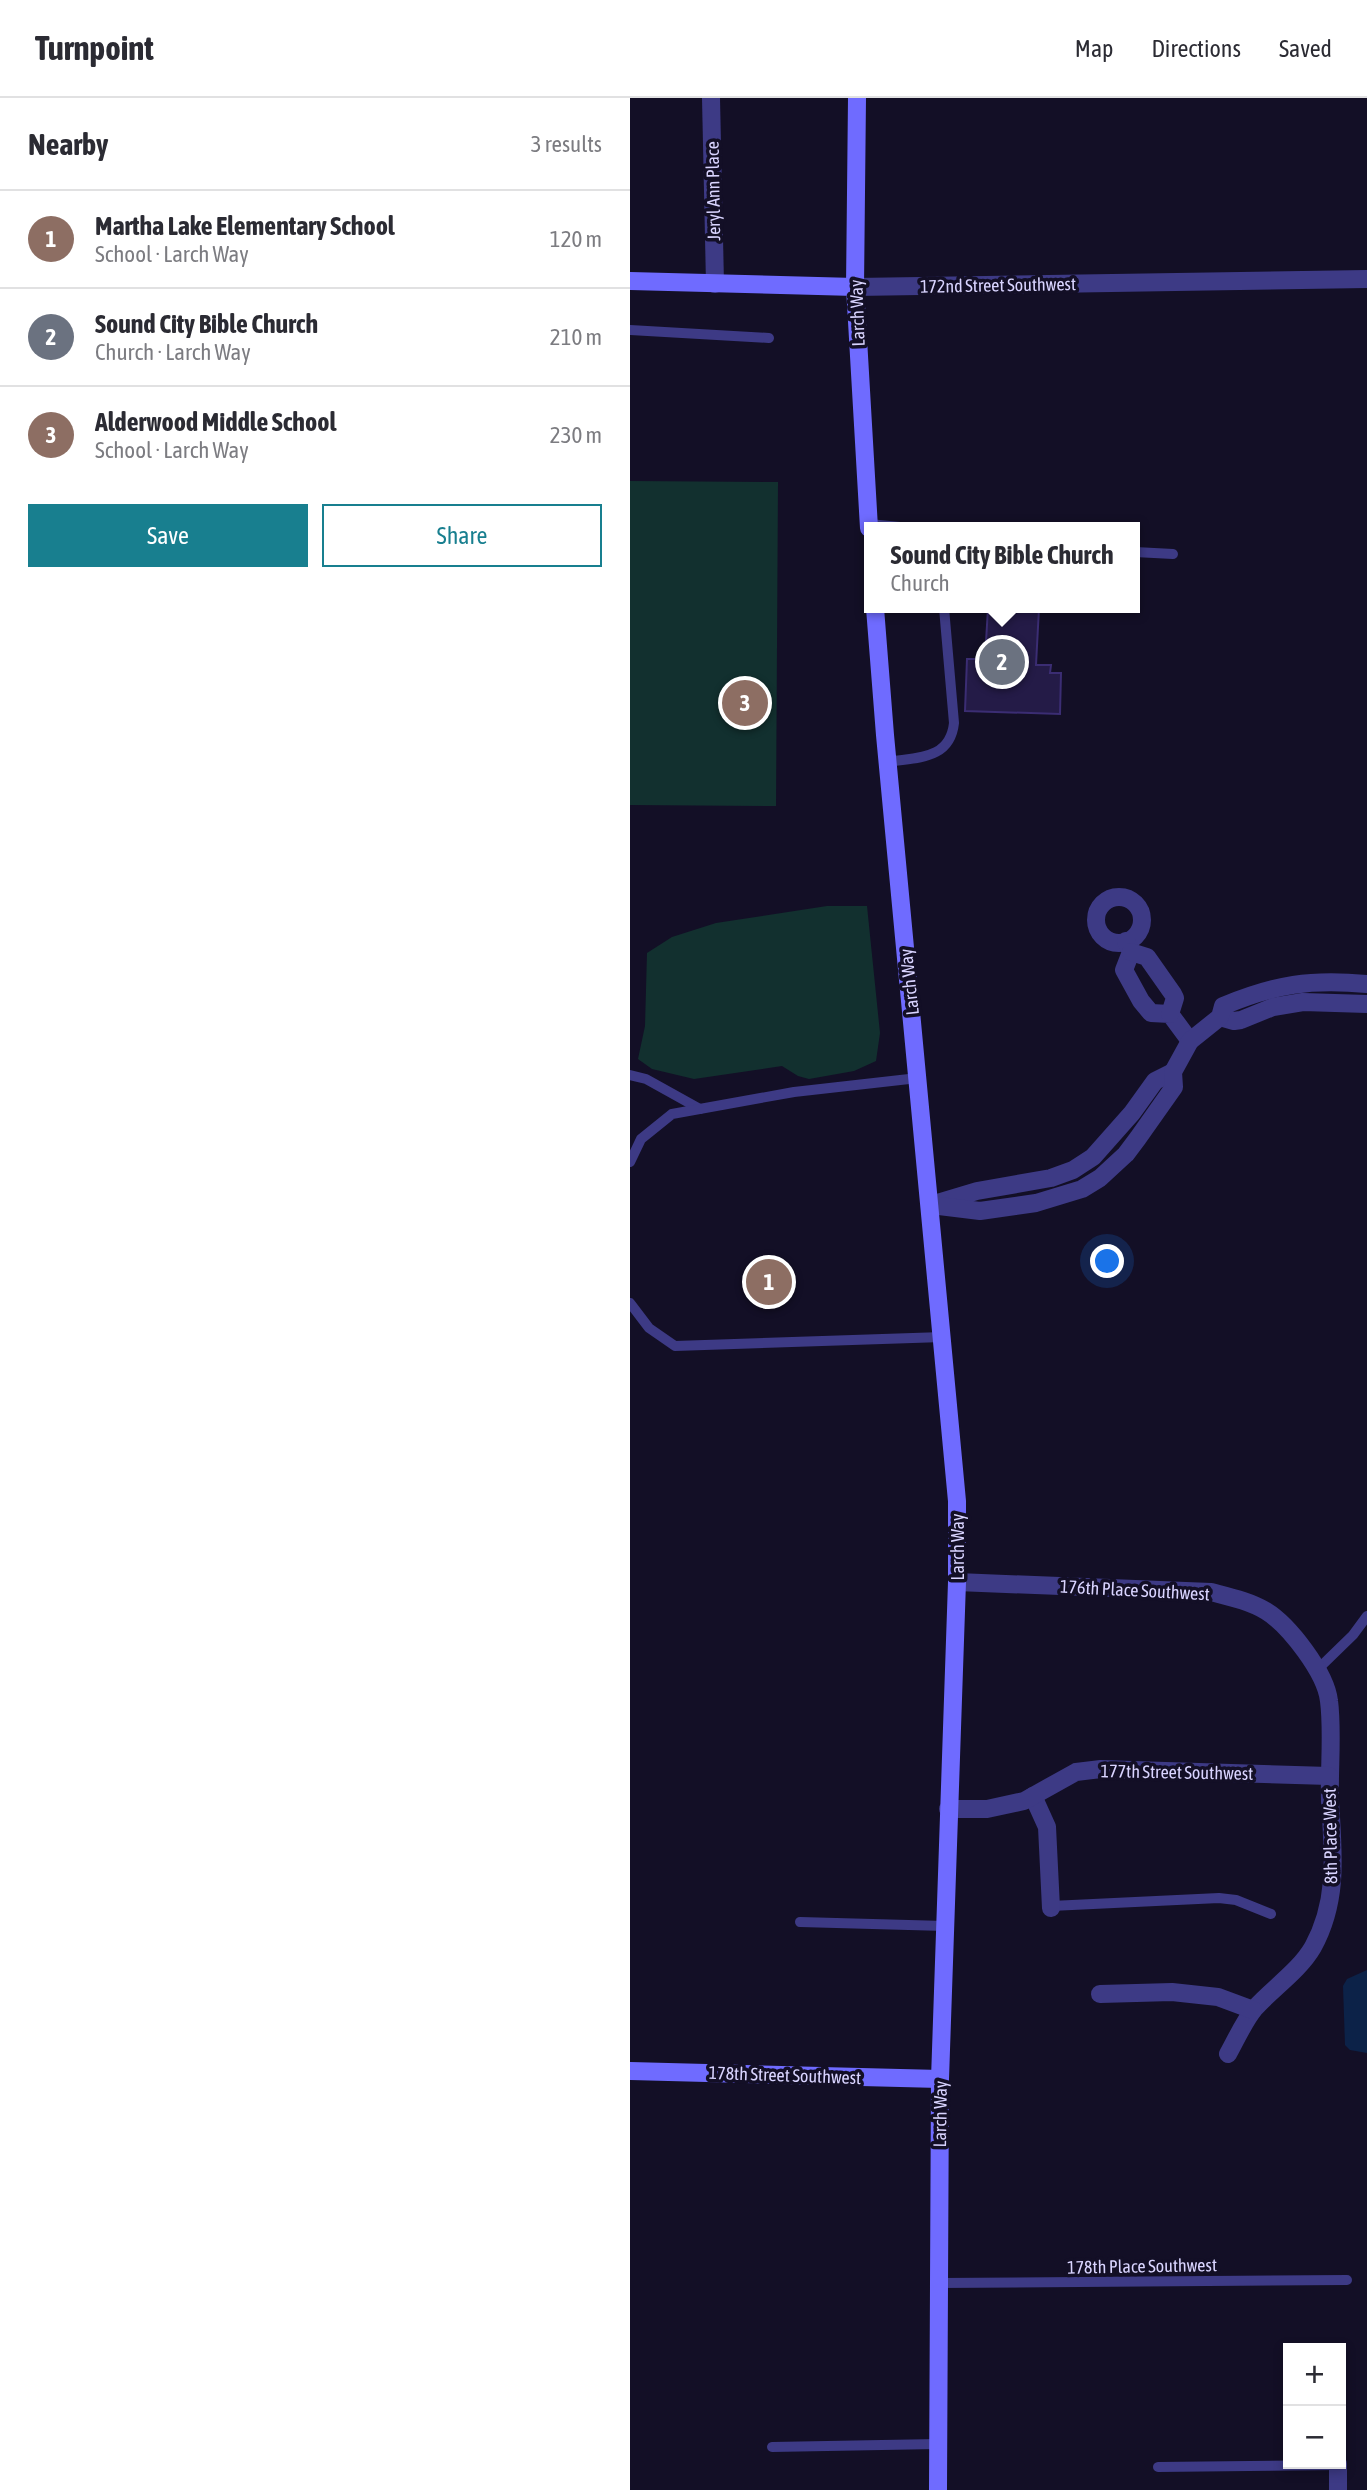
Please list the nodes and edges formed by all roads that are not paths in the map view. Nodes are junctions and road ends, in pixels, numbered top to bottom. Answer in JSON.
{"nodes":[{"id":1,"x":712,"y":98,"type":"edge"},
{"id":2,"x":857,"y":98,"type":"edge"},
{"id":3,"x":1367,"y":279,"type":"edge"},
{"id":4,"x":630,"y":281,"type":"edge"},
{"id":5,"x":715,"y":284,"type":"junction"},
{"id":6,"x":855,"y":287,"type":"junction"},
{"id":7,"x":630,"y":330,"type":"edge"},
{"id":8,"x":769,"y":338,"type":"dead end"},
{"id":9,"x":869,"y":522,"type":"edge"},
{"id":10,"x":1140,"y":552,"type":"edge"},
{"id":11,"x":1173,"y":554,"type":"dead end"},
{"id":12,"x":875,"y":613,"type":"edge"},
{"id":13,"x":944,"y":613,"type":"edge"},
{"id":14,"x":888,"y":762,"type":"junction"},
{"id":15,"x":1367,"y":984,"type":"edge"},
{"id":16,"x":1367,"y":1004,"type":"edge"},
{"id":17,"x":1170,"y":1014,"type":"junction"},
{"id":18,"x":1220,"y":1017,"type":"junction"},
{"id":19,"x":1190,"y":1041,"type":"junction"},
{"id":20,"x":630,"y":1075,"type":"edge"},
{"id":21,"x":918,"y":1078,"type":"junction"},
{"id":22,"x":700,"y":1109,"type":"junction"},
{"id":23,"x":630,"y":1162,"type":"edge"},
{"id":24,"x":931,"y":1205,"type":"junction"},
{"id":25,"x":630,"y":1303,"type":"edge"},
{"id":26,"x":943,"y":1337,"type":"junction"},
{"id":27,"x":957,"y":1582,"type":"junction"},
{"id":28,"x":1367,"y":1616,"type":"edge"},
{"id":29,"x":1298,"y":1642,"type":"joint"},
{"id":30,"x":1317,"y":1670,"type":"junction"},
{"id":31,"x":1329,"y":1776,"type":"junction"},
{"id":32,"x":1033,"y":1796,"type":"junction"},
{"id":33,"x":948,"y":1808,"type":"junction"},
{"id":34,"x":1051,"y":1907,"type":"joint"},
{"id":35,"x":1271,"y":1914,"type":"dead end"},
{"id":36,"x":800,"y":1922,"type":"dead end"},
{"id":37,"x":945,"y":1926,"type":"junction"},
{"id":38,"x":1100,"y":1994,"type":"dead end"},
{"id":39,"x":1253,"y":2010,"type":"junction"},
{"id":40,"x":1228,"y":2054,"type":"dead end"},
{"id":41,"x":630,"y":2071,"type":"edge"},
{"id":42,"x":940,"y":2080,"type":"junction"},
{"id":43,"x":1347,"y":2280,"type":"dead end"},
{"id":44,"x":937,"y":2283,"type":"junction"},
{"id":45,"x":937,"y":2444,"type":"junction"},
{"id":46,"x":772,"y":2447,"type":"dead end"},
{"id":47,"x":1283,"y":2465,"type":"edge"},
{"id":48,"x":1158,"y":2467,"type":"dead end"},
{"id":49,"x":1338,"y":2469,"type":"edge"},
{"id":50,"x":937,"y":2490,"type":"edge"},
{"id":51,"x":1338,"y":2490,"type":"edge"}],
"edges":[{"from":1,"to":5,"type":"street","name":"Jeryl Ann Place"},
{"from":2,"to":6,"type":"main road","name":"Larch Way"},
{"from":3,"to":6,"type":"street","name":"172nd Street Southwest"},
{"from":4,"to":5,"type":"main road","name":"172nd Street Southwest"},
{"from":5,"to":6,"type":"main road","name":"172nd Street Southwest"},
{"from":6,"to":9,"type":"main road","name":"Larch Way"},
{"from":7,"to":8,"type":"lane"},
{"from":10,"to":11,"type":"lane"},
{"from":12,"to":14,"type":"main road","name":"Larch Way"},
{"from":13,"to":14,"type":"lane"},
{"from":14,"to":21,"type":"main road","name":"Larch Way"},
{"from":15,"to":18,"type":"street"},
{"from":16,"to":18,"type":"street"},
{"from":17,"to":17,"type":"street"},
{"from":17,"to":19,"type":"street"},
{"from":18,"to":19,"type":"street"},
{"from":19,"to":24,"type":"street"},
{"from":20,"to":22,"type":"lane"},
{"from":21,"to":22,"type":"lane"},
{"from":21,"to":24,"type":"main road","name":"Larch Way"},
{"from":22,"to":23,"type":"lane"},
{"from":24,"to":26,"type":"main road","name":"Larch Way"},
{"from":25,"to":26,"type":"lane"},
{"from":26,"to":27,"type":"main road","name":"Larch Way"},
{"from":27,"to":29,"type":"street","name":"176th Place Southwest"},
{"from":27,"to":33,"type":"main road","name":"Larch Way"},
{"from":28,"to":30,"type":"lane"},
{"from":29,"to":30,"type":"street","name":"8th Place West"},
{"from":30,"to":31,"type":"street","name":"8th Place West"},
{"from":31,"to":32,"type":"street","name":"177th Street Southwest"},
{"from":31,"to":39,"type":"street","name":"8th Place West"},
{"from":32,"to":33,"type":"street","name":"177th Street Southwest"},
{"from":32,"to":34,"type":"street"},
{"from":33,"to":37,"type":"main road","name":"Larch Way"},
{"from":34,"to":35,"type":"lane"},
{"from":36,"to":37,"type":"lane"},
{"from":37,"to":42,"type":"main road","name":"Larch Way"},
{"from":38,"to":39,"type":"street"},
{"from":39,"to":40,"type":"street","name":"8th Place West"},
{"from":41,"to":42,"type":"main road","name":"178th Street Southwest"},
{"from":42,"to":44,"type":"main road","name":"Larch Way"},
{"from":43,"to":44,"type":"lane","name":"178th Place Southwest"},
{"from":44,"to":45,"type":"main road","name":"Larch Way"},
{"from":45,"to":46,"type":"lane"},
{"from":45,"to":50,"type":"main road","name":"Larch Way"},
{"from":47,"to":48,"type":"lane"},
{"from":49,"to":51,"type":"street"}]}
